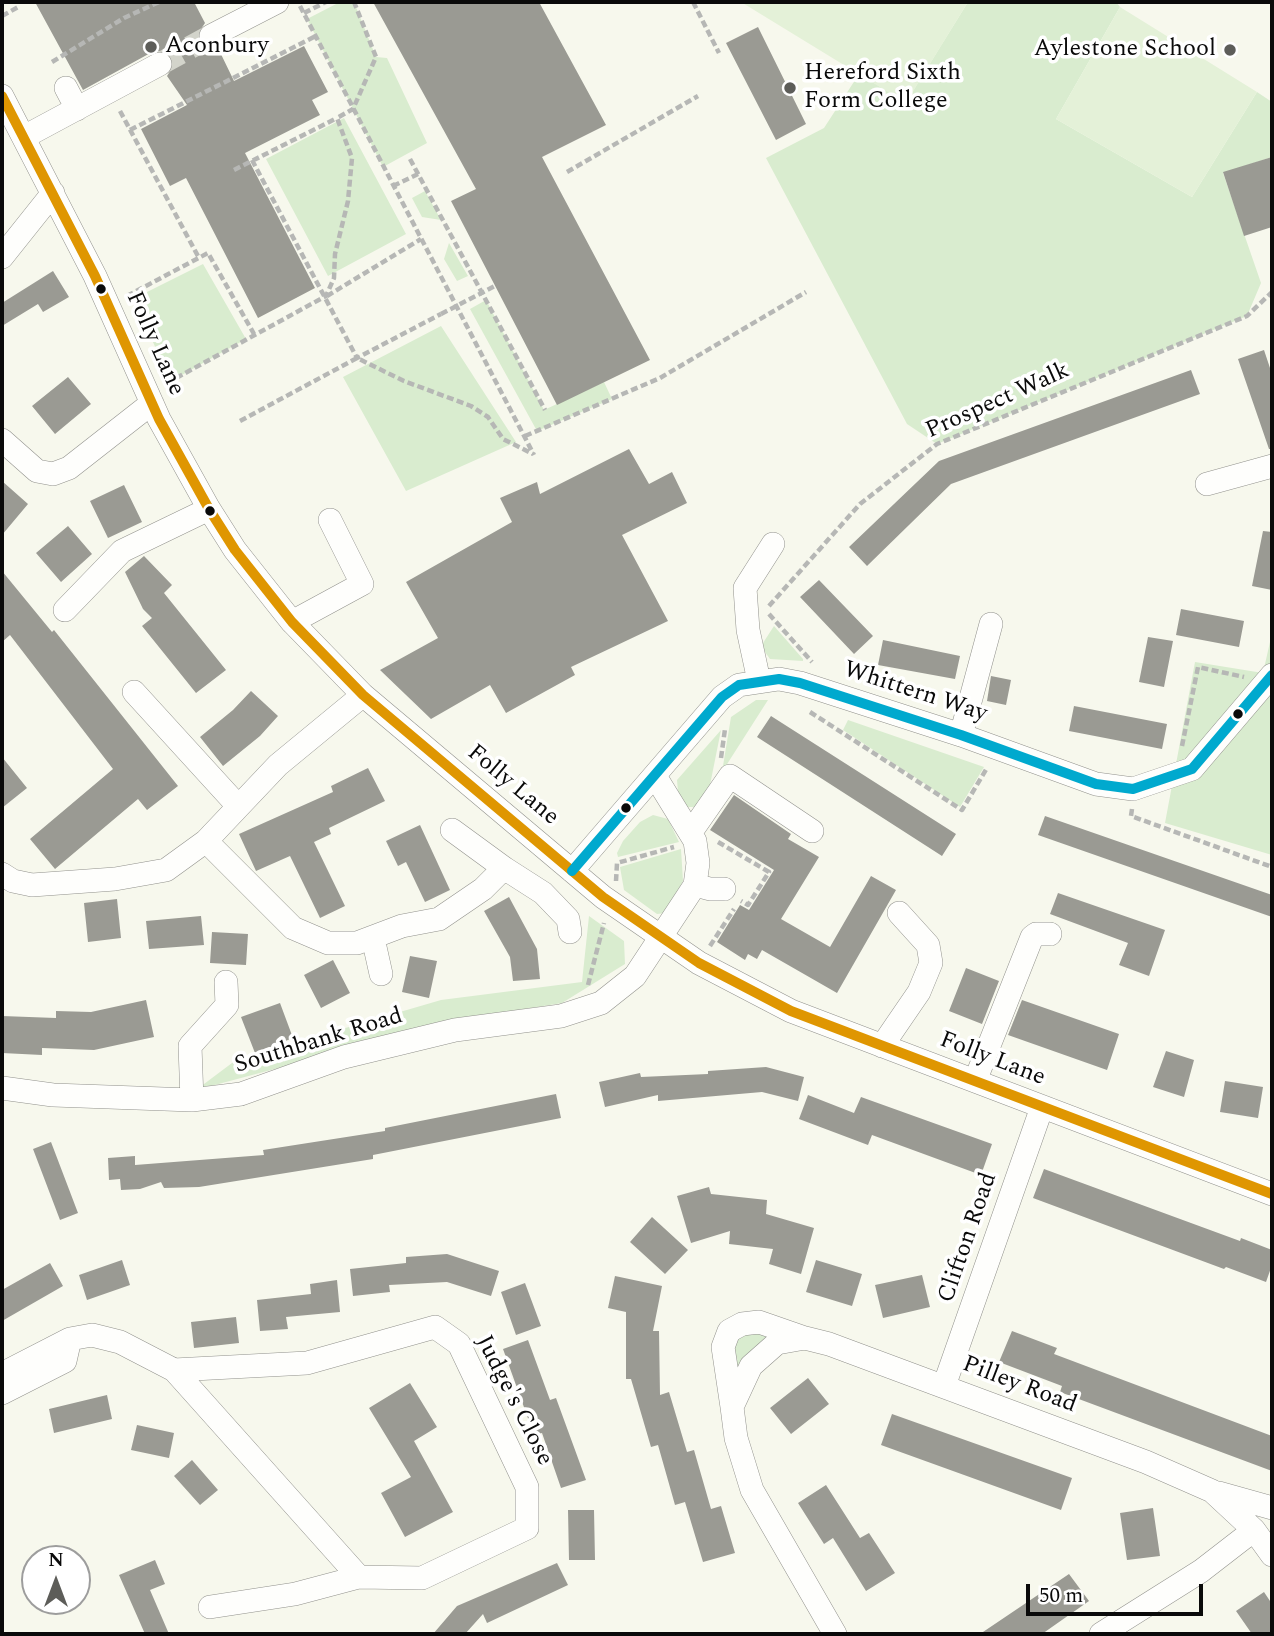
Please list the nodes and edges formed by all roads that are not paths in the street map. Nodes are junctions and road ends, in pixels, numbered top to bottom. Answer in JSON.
{"nodes":[{"id":1,"x":277,"y":2,"type":"edge"},
{"id":2,"x":211,"y":36,"type":"tunnel mouth"},
{"id":3,"x":159,"y":64,"type":"tunnel mouth"},
{"id":4,"x":66,"y":88,"type":"dead end"},
{"id":5,"x":2,"y":96,"type":"edge"},
{"id":6,"x":76,"y":109,"type":"junction"},
{"id":7,"x":24,"y":137,"type":"junction"},
{"id":8,"x":53,"y":193,"type":"junction"},
{"id":9,"x":2,"y":257,"type":"edge"},
{"id":10,"x":150,"y":399,"type":"junction"},
{"id":11,"x":2,"y":440,"type":"edge"},
{"id":12,"x":1272,"y":466,"type":"edge"},
{"id":13,"x":1206,"y":484,"type":"dead end"},
{"id":14,"x":209,"y":509,"type":"junction"},
{"id":15,"x":330,"y":520,"type":"dead end"},
{"id":16,"x":773,"y":544,"type":"dead end"},
{"id":17,"x":65,"y":610,"type":"dead end"},
{"id":18,"x":292,"y":622,"type":"junction"},
{"id":19,"x":991,"y":624,"type":"dead end"},
{"id":20,"x":1270,"y":678,"type":"edge"},
{"id":21,"x":759,"y":681,"type":"junction"},
{"id":22,"x":134,"y":692,"type":"dead end"},
{"id":23,"x":363,"y":695,"type":"junction"},
{"id":24,"x":961,"y":736,"type":"junction"},
{"id":25,"x":655,"y":776,"type":"junction"},
{"id":26,"x":238,"y":806,"type":"junction"},
{"id":27,"x":452,"y":830,"type":"dead end"},
{"id":28,"x":812,"y":831,"type":"dead end"},
{"id":29,"x":695,"y":832,"type":"junction"},
{"id":30,"x":206,"y":841,"type":"junction"},
{"id":31,"x":504,"y":869,"type":"junction"},
{"id":32,"x":572,"y":871,"type":"junction"},
{"id":33,"x":2,"y":874,"type":"edge"},
{"id":34,"x":695,"y":885,"type":"junction"},
{"id":35,"x":724,"y":889,"type":"dead end"},
{"id":36,"x":899,"y":913,"type":"dead end"},
{"id":37,"x":570,"y":932,"type":"dead end"},
{"id":38,"x":1050,"y":934,"type":"dead end"},
{"id":39,"x":373,"y":937,"type":"junction"},
{"id":40,"x":661,"y":940,"type":"junction"},
{"id":41,"x":381,"y":974,"type":"dead end"},
{"id":42,"x":226,"y":982,"type":"dead end"},
{"id":43,"x":882,"y":1046,"type":"junction"},
{"id":44,"x":975,"y":1081,"type":"junction"},
{"id":45,"x":2,"y":1088,"type":"edge"},
{"id":46,"x":192,"y":1100,"type":"junction"},
{"id":47,"x":1042,"y":1107,"type":"junction"},
{"id":48,"x":1272,"y":1194,"type":"edge"},
{"id":49,"x":805,"y":1338,"type":"junction"},
{"id":50,"x":70,"y":1339,"type":"junction"},
{"id":51,"x":174,"y":1370,"type":"junction"},
{"id":52,"x":2,"y":1374,"type":"edge"},
{"id":53,"x":944,"y":1386,"type":"junction"},
{"id":54,"x":2,"y":1393,"type":"edge"},
{"id":55,"x":732,"y":1407,"type":"junction"},
{"id":56,"x":1212,"y":1491,"type":"junction"},
{"id":57,"x":1272,"y":1508,"type":"edge"},
{"id":58,"x":1254,"y":1530,"type":"junction"},
{"id":59,"x":1272,"y":1555,"type":"edge"},
{"id":60,"x":359,"y":1577,"type":"junction"},
{"id":61,"x":210,"y":1607,"type":"dead end"},
{"id":62,"x":1111,"y":1632,"type":"edge"},
{"id":63,"x":835,"y":1634,"type":"edge"}],
"edges":[{"from":1,"to":2,"type":"street"},
{"from":3,"to":6,"type":"street"},
{"from":4,"to":6,"type":"street"},
{"from":5,"to":7,"type":"street","name":"Folly Lane"},
{"from":6,"to":7,"type":"street"},
{"from":7,"to":8,"type":"street","name":"Folly Lane"},
{"from":8,"to":9,"type":"street"},
{"from":8,"to":10,"type":"street","name":"Folly Lane"},
{"from":10,"to":11,"type":"street"},
{"from":10,"to":14,"type":"street","name":"Folly Lane"},
{"from":12,"to":13,"type":"street"},
{"from":14,"to":17,"type":"street"},
{"from":14,"to":18,"type":"street","name":"Folly Lane"},
{"from":15,"to":18,"type":"street"},
{"from":16,"to":21,"type":"street"},
{"from":18,"to":23,"type":"street","name":"Folly Lane"},
{"from":19,"to":24,"type":"street"},
{"from":20,"to":24,"type":"street","name":"Whittern Way"},
{"from":21,"to":24,"type":"street","name":"Whittern Way"},
{"from":21,"to":25,"type":"street","name":"Whittern Way"},
{"from":22,"to":26,"type":"street"},
{"from":23,"to":26,"type":"street"},
{"from":23,"to":32,"type":"street","name":"Folly Lane"},
{"from":25,"to":29,"type":"street"},
{"from":25,"to":32,"type":"street","name":"Whittern Way"},
{"from":26,"to":30,"type":"street"},
{"from":27,"to":31,"type":"street"},
{"from":28,"to":29,"type":"street"},
{"from":29,"to":34,"type":"street"},
{"from":30,"to":33,"type":"street"},
{"from":30,"to":39,"type":"street"},
{"from":31,"to":37,"type":"street"},
{"from":31,"to":39,"type":"street"},
{"from":32,"to":40,"type":"street","name":"Folly Lane"},
{"from":34,"to":35,"type":"street"},
{"from":34,"to":40,"type":"street","name":"Southbank Road"},
{"from":36,"to":43,"type":"street"},
{"from":38,"to":44,"type":"street"},
{"from":39,"to":41,"type":"street"},
{"from":40,"to":43,"type":"street","name":"Folly Lane"},
{"from":40,"to":46,"type":"street","name":"Southbank Road"},
{"from":42,"to":46,"type":"street"},
{"from":43,"to":44,"type":"street","name":"Folly Lane"},
{"from":44,"to":47,"type":"street","name":"Folly Lane"},
{"from":45,"to":46,"type":"street","name":"Southbank Road"},
{"from":47,"to":48,"type":"street","name":"Folly Lane"},
{"from":47,"to":53,"type":"street","name":"Clifton Road"},
{"from":49,"to":53,"type":"street","name":"Pilley Road"},
{"from":49,"to":55,"type":"street"},
{"from":49,"to":55,"type":"street","name":"Pilley Road"},
{"from":50,"to":51,"type":"street"},
{"from":50,"to":52,"type":"street"},
{"from":50,"to":54,"type":"street"},
{"from":51,"to":60,"type":"street"},
{"from":51,"to":60,"type":"street","name":"Judge's Close"},
{"from":53,"to":56,"type":"street","name":"Pilley Road"},
{"from":55,"to":63,"type":"street","name":"Pilley Road"},
{"from":56,"to":57,"type":"street","name":"Pilley Road"},
{"from":56,"to":58,"type":"street","name":"Pilley Road"},
{"from":58,"to":59,"type":"street","name":"Pilley Road"},
{"from":58,"to":62,"type":"street"},
{"from":60,"to":61,"type":"street"}]}
